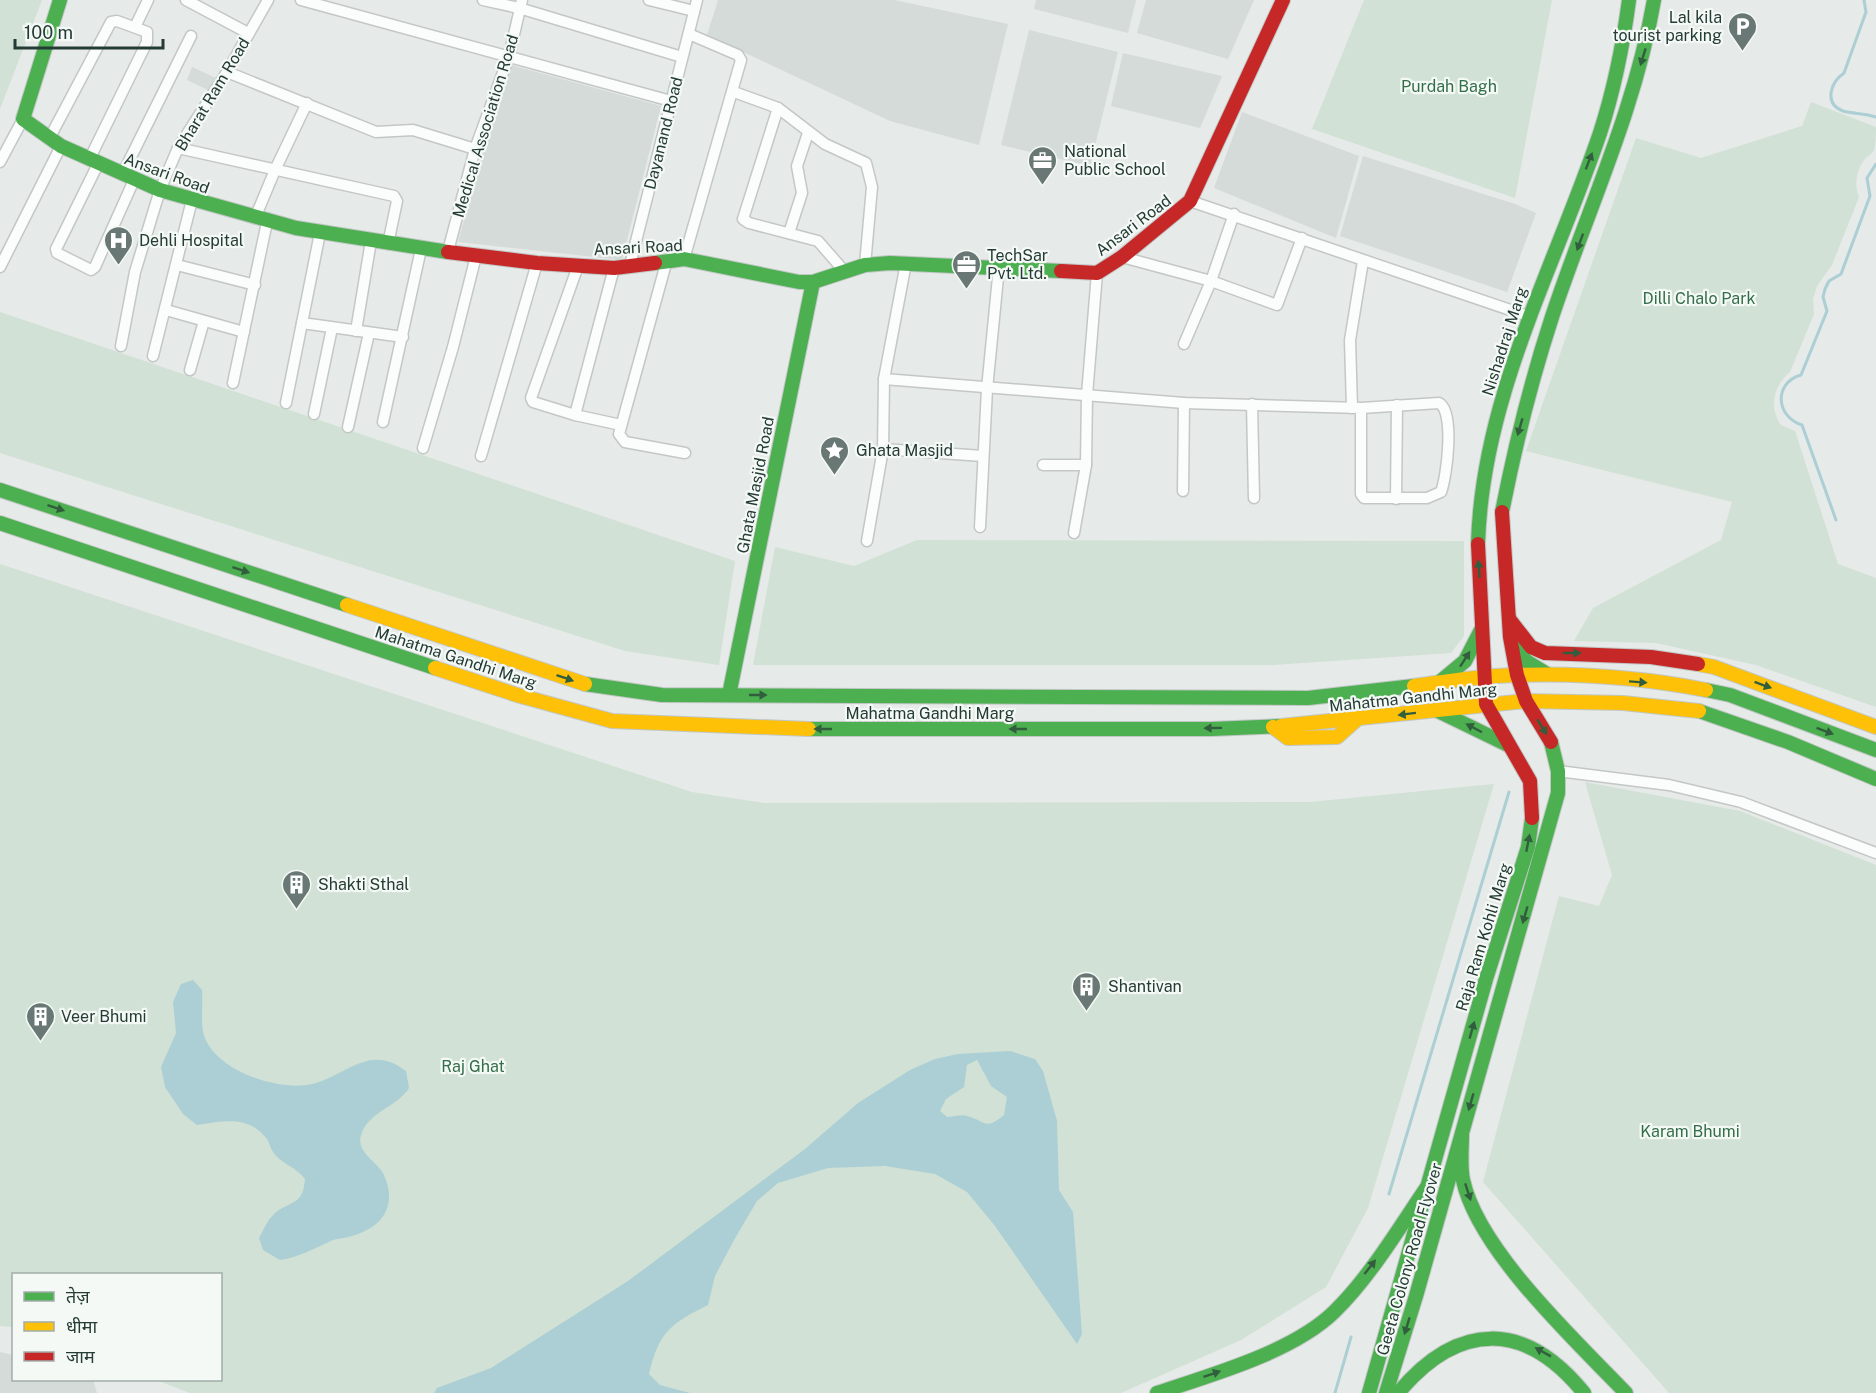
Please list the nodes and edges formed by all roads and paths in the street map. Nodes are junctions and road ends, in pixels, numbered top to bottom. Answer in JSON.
{"nodes":[{"id":1,"x":60,"y":0,"type":"edge"},
{"id":2,"x":148,"y":0,"type":"edge"},
{"id":3,"x":186,"y":0,"type":"edge"},
{"id":4,"x":268,"y":0,"type":"edge"},
{"id":5,"x":301,"y":0,"type":"edge"},
{"id":6,"x":483,"y":0,"type":"edge"},
{"id":7,"x":649,"y":0,"type":"edge"},
{"id":8,"x":1283,"y":0,"type":"edge"},
{"id":9,"x":1629,"y":0,"type":"edge"},
{"id":10,"x":1654,"y":0,"type":"edge"},
{"id":11,"x":520,"y":4,"type":"edge"},
{"id":12,"x":695,"y":6,"type":"edge"},
{"id":13,"x":135,"y":27,"type":"junction"},
{"id":14,"x":248,"y":33,"type":"junction"},
{"id":15,"x":689,"y":34,"type":"junction"},
{"id":16,"x":191,"y":36,"type":"dead end"},
{"id":17,"x":509,"y":56,"type":"junction"},
{"id":18,"x":682,"y":57,"type":"junction"},
{"id":19,"x":227,"y":72,"type":"junction"},
{"id":20,"x":734,"y":92,"type":"junction"},
{"id":21,"x":671,"y":101,"type":"junction"},
{"id":22,"x":307,"y":103,"type":"junction"},
{"id":23,"x":778,"y":108,"type":"junction"},
{"id":24,"x":23,"y":119,"type":"junction"},
{"id":25,"x":808,"y":133,"type":"junction"},
{"id":26,"x":55,"y":142,"type":"junction"},
{"id":27,"x":178,"y":148,"type":"junction"},
{"id":28,"x":475,"y":149,"type":"junction"},
{"id":29,"x":0,"y":162,"type":"edge"},
{"id":30,"x":93,"y":162,"type":"junction"},
{"id":31,"x":274,"y":170,"type":"junction"},
{"id":32,"x":128,"y":177,"type":"junction"},
{"id":33,"x":160,"y":190,"type":"junction"},
{"id":34,"x":192,"y":200,"type":"junction"},
{"id":35,"x":1191,"y":201,"type":"junction"},
{"id":36,"x":1234,"y":214,"type":"junction"},
{"id":37,"x":261,"y":220,"type":"junction"},
{"id":38,"x":320,"y":233,"type":"junction"},
{"id":39,"x":789,"y":233,"type":"junction"},
{"id":40,"x":1302,"y":238,"type":"junction"},
{"id":41,"x":371,"y":242,"type":"junction"},
{"id":42,"x":388,"y":244,"type":"junction"},
{"id":43,"x":421,"y":249,"type":"junction"},
{"id":44,"x":448,"y":251,"type":"junction"},
{"id":45,"x":476,"y":256,"type":"junction"},
{"id":46,"x":1122,"y":257,"type":"junction"},
{"id":47,"x":684,"y":259,"type":"junction"},
{"id":48,"x":667,"y":260,"type":"junction"},
{"id":49,"x":1364,"y":261,"type":"junction"},
{"id":50,"x":537,"y":263,"type":"junction"},
{"id":51,"x":906,"y":263,"type":"junction"},
{"id":52,"x":177,"y":265,"type":"junction"},
{"id":53,"x":630,"y":265,"type":"junction"},
{"id":54,"x":865,"y":265,"type":"junction"},
{"id":55,"x":578,"y":266,"type":"junction"},
{"id":56,"x":0,"y":267,"type":"edge"},
{"id":57,"x":999,"y":267,"type":"junction"},
{"id":58,"x":614,"y":268,"type":"junction"},
{"id":59,"x":845,"y":272,"type":"junction"},
{"id":60,"x":1097,"y":273,"type":"junction"},
{"id":61,"x":1211,"y":281,"type":"junction"},
{"id":62,"x":813,"y":282,"type":"junction"},
{"id":63,"x":255,"y":285,"type":"junction"},
{"id":64,"x":166,"y":310,"type":"junction"},
{"id":65,"x":1528,"y":316,"type":"junction"},
{"id":66,"x":204,"y":321,"type":"junction"},
{"id":67,"x":302,"y":323,"type":"junction"},
{"id":68,"x":332,"y":327,"type":"junction"},
{"id":69,"x":356,"y":331,"type":"junction"},
{"id":70,"x":244,"y":332,"type":"junction"},
{"id":71,"x":369,"y":333,"type":"junction"},
{"id":72,"x":403,"y":337,"type":"junction"},
{"id":73,"x":1184,"y":344,"type":"dead end"},
{"id":74,"x":121,"y":346,"type":"dead end"},
{"id":75,"x":153,"y":356,"type":"dead end"},
{"id":76,"x":190,"y":370,"type":"dead end"},
{"id":77,"x":884,"y":379,"type":"junction"},
{"id":78,"x":233,"y":383,"type":"dead end"},
{"id":79,"x":987,"y":389,"type":"junction"},
{"id":80,"x":1088,"y":395,"type":"junction"},
{"id":81,"x":286,"y":403,"type":"dead end"},
{"id":82,"x":1184,"y":403,"type":"junction"},
{"id":83,"x":1252,"y":404,"type":"junction"},
{"id":84,"x":1397,"y":405,"type":"junction"},
{"id":85,"x":1357,"y":408,"type":"junction"},
{"id":86,"x":314,"y":414,"type":"dead end"},
{"id":87,"x":575,"y":415,"type":"junction"},
{"id":88,"x":383,"y":422,"type":"dead end"},
{"id":89,"x":621,"y":425,"type":"junction"},
{"id":90,"x":348,"y":427,"type":"dead end"},
{"id":91,"x":423,"y":448,"type":"dead end"},
{"id":92,"x":883,"y":449,"type":"junction"},
{"id":93,"x":685,"y":453,"type":"dead end"},
{"id":94,"x":481,"y":456,"type":"dead end"},
{"id":95,"x":983,"y":456,"type":"junction"},
{"id":96,"x":1043,"y":465,"type":"dead end"},
{"id":97,"x":1086,"y":465,"type":"junction"},
{"id":98,"x":0,"y":490,"type":"edge"},
{"id":99,"x":1182,"y":491,"type":"dead end"},
{"id":100,"x":1254,"y":498,"type":"dead end"},
{"id":101,"x":1396,"y":499,"type":"junction"},
{"id":102,"x":0,"y":523,"type":"edge"},
{"id":103,"x":980,"y":527,"type":"dead end"},
{"id":104,"x":1074,"y":533,"type":"dead end"},
{"id":105,"x":867,"y":541,"type":"dead end"},
{"id":106,"x":1509,"y":617,"type":"junction"},
{"id":107,"x":1482,"y":627,"type":"junction"},
{"id":108,"x":1510,"y":637,"type":"junction"},
{"id":109,"x":1539,"y":651,"type":"junction"},
{"id":110,"x":1519,"y":654,"type":"junction"},
{"id":111,"x":1617,"y":655,"type":"junction"},
{"id":112,"x":1516,"y":675,"type":"junction"},
{"id":113,"x":1550,"y":675,"type":"junction"},
{"id":114,"x":1485,"y":677,"type":"junction"},
{"id":115,"x":1615,"y":680,"type":"junction"},
{"id":116,"x":1438,"y":683,"type":"junction"},
{"id":117,"x":729,"y":695,"type":"junction"},
{"id":118,"x":1526,"y":701,"type":"junction"},
{"id":119,"x":1486,"y":704,"type":"junction"},
{"id":120,"x":1437,"y":710,"type":"junction"},
{"id":121,"x":1876,"y":727,"type":"edge"},
{"id":122,"x":1510,"y":747,"type":"junction"},
{"id":123,"x":1876,"y":750,"type":"edge"},
{"id":124,"x":1558,"y":771,"type":"junction"},
{"id":125,"x":1876,"y":779,"type":"edge"},
{"id":126,"x":1876,"y":853,"type":"edge"},
{"id":127,"x":1462,"y":1134,"type":"junction"},
{"id":128,"x":1427,"y":1187,"type":"junction"},
{"id":129,"x":1156,"y":1393,"type":"edge"},
{"id":130,"x":1369,"y":1393,"type":"edge"},
{"id":131,"x":1386,"y":1393,"type":"edge"},
{"id":132,"x":1398,"y":1393,"type":"edge"},
{"id":133,"x":1584,"y":1393,"type":"edge"},
{"id":134,"x":1626,"y":1393,"type":"edge"}],
"edges":[{"from":1,"to":24,"type":"main road"},
{"from":2,"to":13,"type":"street"},
{"from":3,"to":14,"type":"street"},
{"from":4,"to":14,"type":"street","name":"Bharat Ram Road"},
{"from":5,"to":17,"type":"street"},
{"from":6,"to":11,"type":"street"},
{"from":7,"to":12,"type":"street"},
{"from":8,"to":35,"type":"main road","name":"Ansari Road"},
{"from":65,"to":9,"type":"main road","name":"Nishadraj Marg","one_way":true},
{"from":10,"to":106,"type":"main road","one_way":true},
{"from":11,"to":17,"type":"street","name":"Medical Association Road"},
{"from":11,"to":18,"type":"street"},
{"from":12,"to":15,"type":"street","name":"Dayanand Road"},
{"from":13,"to":26,"type":"street"},
{"from":13,"to":30,"type":"street"},
{"from":14,"to":19,"type":"street","name":"Bharat Ram Road"},
{"from":15,"to":18,"type":"street","name":"Dayanand Road"},
{"from":15,"to":20,"type":"street"},
{"from":16,"to":32,"type":"street"},
{"from":17,"to":21,"type":"street"},
{"from":17,"to":28,"type":"street","name":"Medical Association Road"},
{"from":18,"to":21,"type":"street","name":"Dayanand Road"},
{"from":19,"to":22,"type":"street"},
{"from":19,"to":27,"type":"street","name":"Bharat Ram Road"},
{"from":20,"to":23,"type":"street"},
{"from":20,"to":47,"type":"street"},
{"from":21,"to":53,"type":"street","name":"Dayanand Road"},
{"from":22,"to":28,"type":"street"},
{"from":22,"to":31,"type":"street"},
{"from":23,"to":25,"type":"street"},
{"from":23,"to":39,"type":"street"},
{"from":24,"to":26,"type":"main road","name":"Ansari Road"},
{"from":24,"to":29,"type":"street"},
{"from":25,"to":39,"type":"street"},
{"from":25,"to":54,"type":"street"},
{"from":26,"to":30,"type":"main road","name":"Ansari Road"},
{"from":26,"to":56,"type":"street"},
{"from":27,"to":31,"type":"street"},
{"from":27,"to":33,"type":"street","name":"Bharat Ram Road"},
{"from":28,"to":44,"type":"street","name":"Medical Association Road"},
{"from":30,"to":32,"type":"main road","name":"Ansari Road"},
{"from":30,"to":32,"type":"street"},
{"from":31,"to":37,"type":"street"},
{"from":31,"to":42,"type":"street"},
{"from":32,"to":33,"type":"main road","name":"Ansari Road"},
{"from":33,"to":34,"type":"main road","name":"Ansari Road"},
{"from":33,"to":74,"type":"street","name":"Bharat Ram Road"},
{"from":34,"to":37,"type":"main road","name":"Ansari Road"},
{"from":34,"to":52,"type":"street"},
{"from":35,"to":36,"type":"street"},
{"from":35,"to":46,"type":"main road","name":"Ansari Road"},
{"from":36,"to":40,"type":"street"},
{"from":36,"to":61,"type":"street"},
{"from":37,"to":38,"type":"main road","name":"Ansari Road"},
{"from":37,"to":63,"type":"street"},
{"from":38,"to":41,"type":"main road","name":"Ansari Road"},
{"from":38,"to":67,"type":"street"},
{"from":39,"to":59,"type":"street"},
{"from":40,"to":49,"type":"street"},
{"from":40,"to":61,"type":"street"},
{"from":41,"to":42,"type":"main road","name":"Ansari Road"},
{"from":41,"to":69,"type":"street"},
{"from":42,"to":43,"type":"main road","name":"Ansari Road"},
{"from":43,"to":44,"type":"main road","name":"Ansari Road"},
{"from":43,"to":72,"type":"street"},
{"from":44,"to":45,"type":"main road","name":"Ansari Road"},
{"from":45,"to":50,"type":"main road","name":"Ansari Road"},
{"from":45,"to":91,"type":"street"},
{"from":46,"to":60,"type":"main road","name":"Ansari Road"},
{"from":46,"to":61,"type":"street"},
{"from":47,"to":48,"type":"main road","name":"Ansari Road"},
{"from":47,"to":62,"type":"main road","name":"Ansari Road"},
{"from":48,"to":53,"type":"main road","name":"Ansari Road"},
{"from":48,"to":89,"type":"street"},
{"from":49,"to":65,"type":"street"},
{"from":49,"to":85,"type":"street"},
{"from":50,"to":55,"type":"main road","name":"Ansari Road"},
{"from":50,"to":94,"type":"street"},
{"from":51,"to":54,"type":"main road","name":"Ansari Road"},
{"from":51,"to":57,"type":"main road","name":"Ansari Road"},
{"from":51,"to":77,"type":"street"},
{"from":52,"to":63,"type":"street"},
{"from":52,"to":64,"type":"street"},
{"from":53,"to":58,"type":"main road","name":"Ansari Road"},
{"from":54,"to":59,"type":"main road","name":"Ansari Road"},
{"from":55,"to":58,"type":"main road","name":"Ansari Road"},
{"from":55,"to":87,"type":"street"},
{"from":57,"to":60,"type":"main road","name":"Ansari Road"},
{"from":57,"to":79,"type":"street"},
{"from":58,"to":87,"type":"street"},
{"from":59,"to":62,"type":"main road","name":"Ansari Road"},
{"from":60,"to":80,"type":"street"},
{"from":61,"to":73,"type":"street"},
{"from":62,"to":117,"type":"main road","name":"Ghata Masjid Road"},
{"from":63,"to":70,"type":"street"},
{"from":64,"to":66,"type":"street"},
{"from":64,"to":75,"type":"street"},
{"from":107,"to":65,"type":"main road","name":"Nishadraj Marg","one_way":true},
{"from":66,"to":70,"type":"street"},
{"from":66,"to":76,"type":"street"},
{"from":67,"to":68,"type":"street"},
{"from":67,"to":81,"type":"street"},
{"from":68,"to":69,"type":"street"},
{"from":68,"to":86,"type":"street"},
{"from":69,"to":71,"type":"street"},
{"from":70,"to":78,"type":"street"},
{"from":71,"to":72,"type":"street"},
{"from":71,"to":90,"type":"street"},
{"from":72,"to":88,"type":"street"},
{"from":77,"to":79,"type":"street"},
{"from":77,"to":92,"type":"street"},
{"from":79,"to":80,"type":"street"},
{"from":79,"to":95,"type":"street"},
{"from":80,"to":82,"type":"street"},
{"from":80,"to":97,"type":"street"},
{"from":82,"to":83,"type":"street"},
{"from":82,"to":99,"type":"street"},
{"from":83,"to":85,"type":"street"},
{"from":83,"to":100,"type":"street"},
{"from":84,"to":85,"type":"street"},
{"from":84,"to":101,"type":"street"},
{"from":84,"to":101,"type":"street"},
{"from":85,"to":101,"type":"street"},
{"from":87,"to":89,"type":"street"},
{"from":89,"to":93,"type":"street"},
{"from":92,"to":95,"type":"street"},
{"from":92,"to":105,"type":"street"},
{"from":95,"to":103,"type":"street"},
{"from":96,"to":97,"type":"street"},
{"from":97,"to":104,"type":"street"},
{"from":98,"to":117,"type":"main road","name":"Mahatma Gandhi Marg","one_way":true},
{"from":120,"to":102,"type":"main road","name":"Mahatma Gandhi Marg","one_way":true},
{"from":106,"to":108,"type":"main road"},
{"from":106,"to":109,"type":"main road"},
{"from":107,"to":114,"type":"main road","name":"Nishadraj Marg"},
{"from":116,"to":107,"type":"main road","one_way":true},
{"from":108,"to":110,"type":"main road"},
{"from":108,"to":112,"type":"main road"},
{"from":109,"to":110,"type":"main road"},
{"from":109,"to":111,"type":"main road","one_way":true},
{"from":110,"to":113,"type":"main road"},
{"from":111,"to":115,"type":"main road"},
{"from":111,"to":121,"type":"main road","one_way":true},
{"from":112,"to":113,"type":"main road","name":"Mahatma Gandhi Marg"},
{"from":112,"to":114,"type":"main road","name":"Mahatma Gandhi Marg"},
{"from":112,"to":118,"type":"main road","name":"Raja Ram Kohli Marg"},
{"from":113,"to":115,"type":"main road","name":"Mahatma Gandhi Marg"},
{"from":114,"to":116,"type":"main road","name":"Mahatma Gandhi Marg"},
{"from":114,"to":119,"type":"main road","name":"Nishadraj Marg"},
{"from":115,"to":123,"type":"main road","name":"Mahatma Gandhi Marg","one_way":true},
{"from":117,"to":116,"type":"main road","name":"Mahatma Gandhi Marg","one_way":true},
{"from":118,"to":119,"type":"main road","name":"Mahatma Gandhi Marg"},
{"from":118,"to":124,"type":"main road","name":"Raja Ram Kohli Marg","one_way":true},
{"from":118,"to":125,"type":"main road","name":"Mahatma Gandhi Marg"},
{"from":119,"to":120,"type":"main road","name":"Mahatma Gandhi Marg"},
{"from":119,"to":122,"type":"main road","name":"Raja Ram Kohli Marg"},
{"from":122,"to":120,"type":"main road","one_way":true},
{"from":128,"to":122,"type":"main road","name":"Raja Ram Kohli Marg","one_way":true},
{"from":124,"to":126,"type":"street"},
{"from":124,"to":127,"type":"main road","name":"Raja Ram Kohli Marg","one_way":true},
{"from":127,"to":131,"type":"main road","name":"Geeta Colony Road Flyover","one_way":true},
{"from":127,"to":134,"type":"main road","one_way":true},
{"from":129,"to":128,"type":"main road","one_way":true},
{"from":128,"to":130,"type":"main road","name":"Geeta Colony Road Flyover"},
{"from":133,"to":132,"type":"main road","one_way":true}]}
